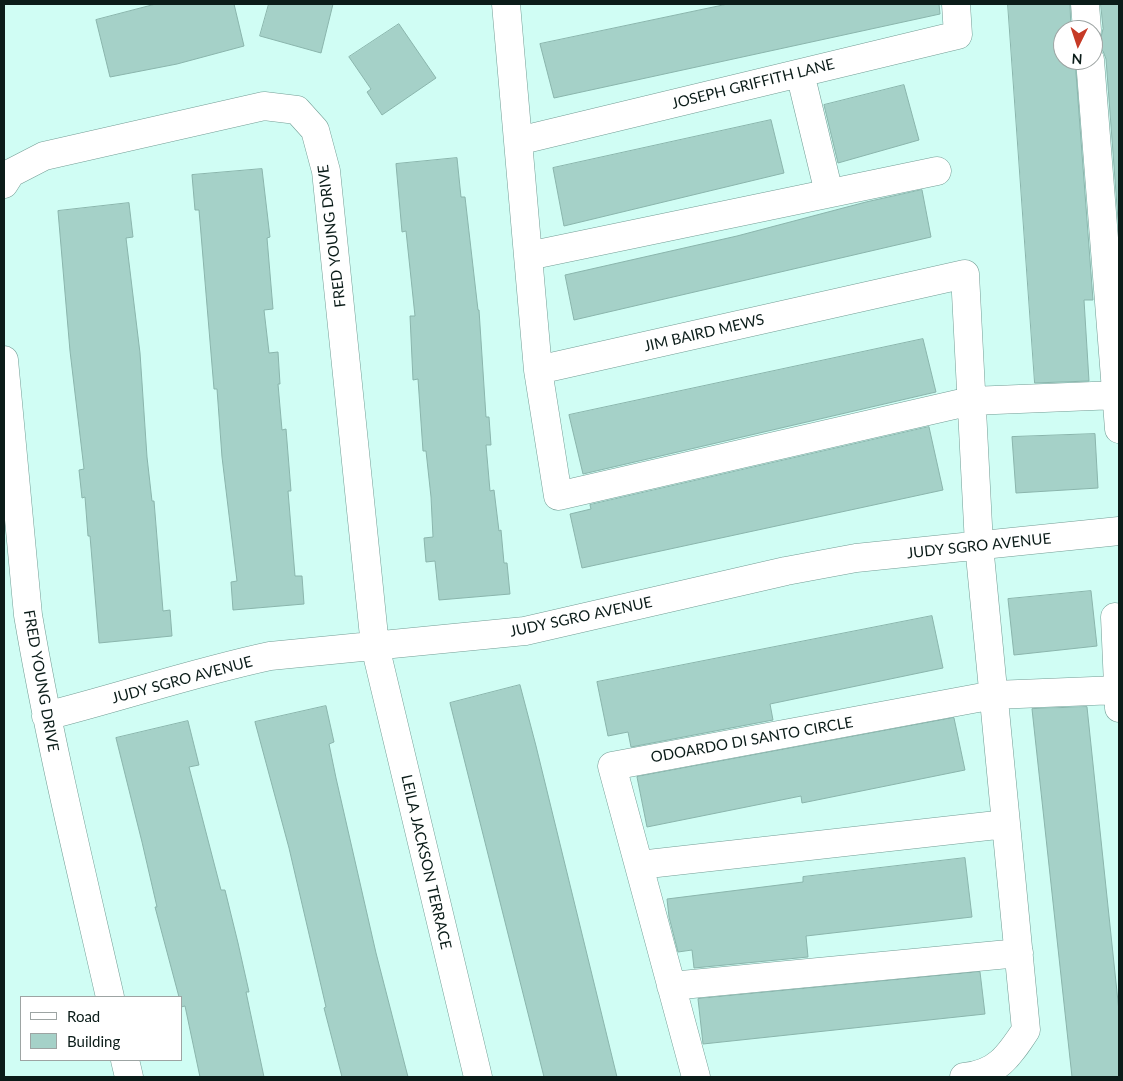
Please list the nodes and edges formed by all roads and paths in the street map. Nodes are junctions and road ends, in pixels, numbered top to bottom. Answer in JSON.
{"nodes":[{"id":1,"x":506,"y":4,"type":"edge"},
{"id":2,"x":956,"y":4,"type":"edge"},
{"id":3,"x":1085,"y":4,"type":"edge"},
{"id":4,"x":1086,"y":20,"type":"edge"},
{"id":5,"x":1091,"y":70,"type":"edge"},
{"id":6,"x":800,"y":73,"type":"junction"},
{"id":7,"x":518,"y":141,"type":"junction"},
{"id":8,"x":937,"y":171,"type":"dead end"},
{"id":9,"x":4,"y":184,"type":"edge"},
{"id":10,"x":829,"y":193,"type":"junction"},
{"id":11,"x":528,"y":256,"type":"junction"},
{"id":12,"x":4,"y":360,"type":"edge"},
{"id":13,"x":538,"y":370,"type":"junction"},
{"id":14,"x":1117,"y":395,"type":"junction"},
{"id":15,"x":971,"y":401,"type":"junction"},
{"id":16,"x":1119,"y":429,"type":"edge"},
{"id":17,"x":1119,"y":531,"type":"edge"},
{"id":18,"x":979,"y":546,"type":"junction"},
{"id":19,"x":1115,"y":617,"type":"dead end"},
{"id":20,"x":376,"y":646,"type":"junction"},
{"id":21,"x":994,"y":695,"type":"junction"},
{"id":22,"x":1118,"y":699,"type":"edge"},
{"id":23,"x":46,"y":716,"type":"junction"},
{"id":24,"x":1006,"y":824,"type":"junction"},
{"id":25,"x":638,"y":865,"type":"junction"},
{"id":26,"x":1019,"y":953,"type":"junction"},
{"id":27,"x":671,"y":986,"type":"junction"},
{"id":28,"x":110,"y":996,"type":"edge"},
{"id":29,"x":125,"y":1061,"type":"edge"},
{"id":30,"x":129,"y":1077,"type":"edge"},
{"id":31,"x":478,"y":1077,"type":"edge"},
{"id":32,"x":696,"y":1077,"type":"edge"},
{"id":33,"x":964,"y":1077,"type":"edge"}],
"edges":[{"from":1,"to":7,"type":"street"},
{"from":2,"to":6,"type":"street","name":"JOSEPH GRIFFITH LANE"},
{"from":3,"to":4,"type":"street"},
{"from":5,"to":14,"type":"street"},
{"from":6,"to":7,"type":"street","name":"JOSEPH GRIFFITH LANE"},
{"from":6,"to":10,"type":"street"},
{"from":7,"to":11,"type":"street"},
{"from":8,"to":10,"type":"street"},
{"from":9,"to":20,"type":"street","name":"FRED YOUNG DRIVE"},
{"from":10,"to":11,"type":"street"},
{"from":11,"to":13,"type":"street"},
{"from":12,"to":23,"type":"street","name":"FRED YOUNG DRIVE"},
{"from":13,"to":15,"type":"street"},
{"from":13,"to":15,"type":"street","name":"JIM BAIRD MEWS"},
{"from":14,"to":15,"type":"street"},
{"from":14,"to":16,"type":"street"},
{"from":15,"to":18,"type":"street","name":"JIM BAIRD MEWS"},
{"from":17,"to":18,"type":"street","name":"JUDY SGRO AVENUE"},
{"from":18,"to":20,"type":"street","name":"JUDY SGRO AVENUE"},
{"from":18,"to":21,"type":"street"},
{"from":19,"to":22,"type":"street"},
{"from":20,"to":23,"type":"street","name":"JUDY SGRO AVENUE"},
{"from":20,"to":31,"type":"street","name":"LEILA JACKSON TERRACE"},
{"from":21,"to":22,"type":"street"},
{"from":21,"to":24,"type":"street"},
{"from":21,"to":25,"type":"street","name":"ODOARDO DI SANTO CIRCLE"},
{"from":23,"to":28,"type":"street","name":"FRED YOUNG DRIVE"},
{"from":24,"to":25,"type":"street"},
{"from":24,"to":26,"type":"street"},
{"from":25,"to":27,"type":"street","name":"ODOARDO DI SANTO CIRCLE"},
{"from":26,"to":27,"type":"street"},
{"from":26,"to":33,"type":"street"},
{"from":27,"to":32,"type":"street","name":"ODOARDO DI SANTO CIRCLE"},
{"from":29,"to":30,"type":"street"}]}
